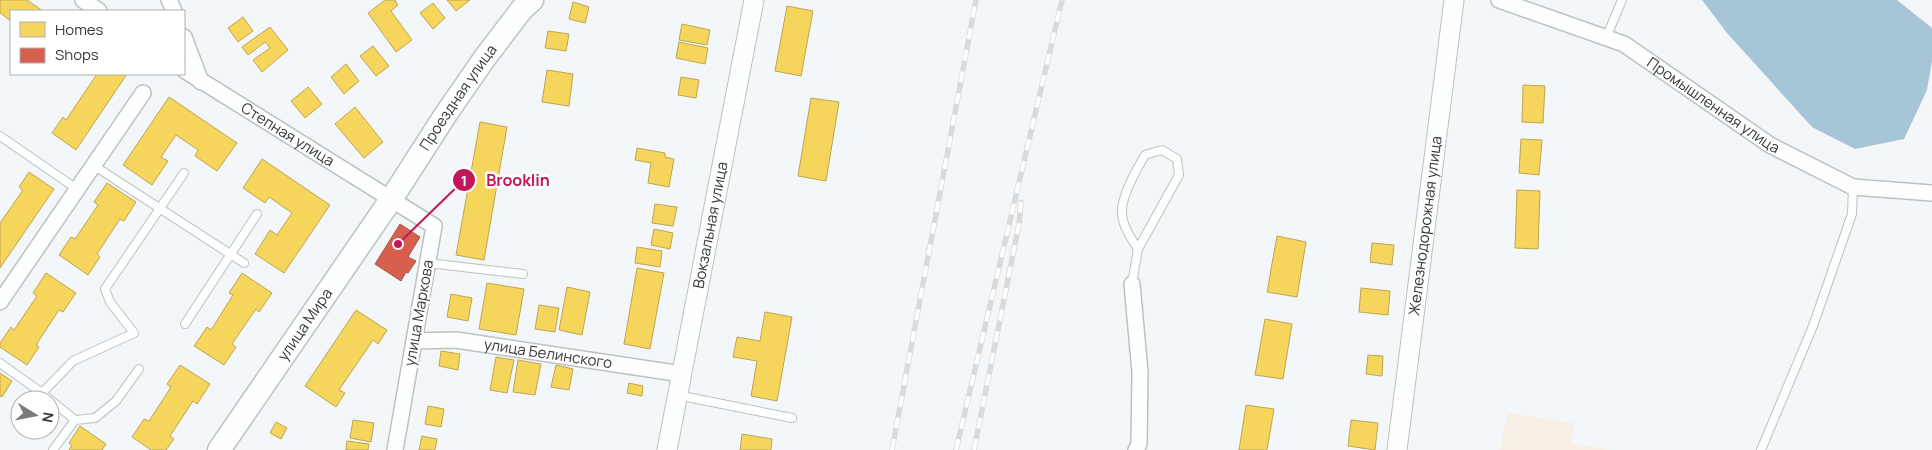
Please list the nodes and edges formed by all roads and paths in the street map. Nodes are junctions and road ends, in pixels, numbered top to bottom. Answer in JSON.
{"nodes":[{"id":1,"x":83,"y":0,"type":"edge"},
{"id":2,"x":532,"y":0,"type":"edge"},
{"id":3,"x":754,"y":0,"type":"edge"},
{"id":4,"x":1454,"y":0,"type":"edge"},
{"id":5,"x":1500,"y":0,"type":"edge"},
{"id":6,"x":1622,"y":0,"type":"edge"},
{"id":7,"x":98,"y":10,"type":"edge"},
{"id":8,"x":1606,"y":38,"type":"junction"},
{"id":9,"x":185,"y":40,"type":"edge"},
{"id":10,"x":185,"y":71,"type":"edge"},
{"id":11,"x":201,"y":82,"type":"junction"},
{"id":12,"x":143,"y":93,"type":"dead end"},
{"id":13,"x":2,"y":140,"type":"edge"},
{"id":14,"x":94,"y":165,"type":"junction"},
{"id":15,"x":184,"y":173,"type":"dead end"},
{"id":16,"x":1852,"y":187,"type":"junction"},
{"id":17,"x":78,"y":189,"type":"junction"},
{"id":18,"x":1932,"y":193,"type":"edge"},
{"id":19,"x":392,"y":198,"type":"junction"},
{"id":20,"x":159,"y":208,"type":"junction"},
{"id":21,"x":256,"y":214,"type":"dead end"},
{"id":22,"x":1138,"y":249,"type":"junction"},
{"id":23,"x":230,"y":254,"type":"junction"},
{"id":24,"x":244,"y":263,"type":"dead end"},
{"id":25,"x":428,"y":263,"type":"junction"},
{"id":26,"x":523,"y":274,"type":"dead end"},
{"id":27,"x":1132,"y":284,"type":"joint"},
{"id":28,"x":0,"y":302,"type":"edge"},
{"id":29,"x":185,"y":324,"type":"dead end"},
{"id":30,"x":414,"y":340,"type":"junction"},
{"id":31,"x":0,"y":363,"type":"edge"},
{"id":32,"x":139,"y":369,"type":"dead end"},
{"id":33,"x":682,"y":374,"type":"junction"},
{"id":34,"x":38,"y":390,"type":"edge"},
{"id":35,"x":45,"y":390,"type":"edge"},
{"id":36,"x":677,"y":395,"type":"junction"},
{"id":37,"x":60,"y":408,"type":"edge"},
{"id":38,"x":792,"y":418,"type":"dead end"},
{"id":39,"x":75,"y":420,"type":"junction"},
{"id":40,"x":53,"y":450,"type":"edge"},
{"id":41,"x":219,"y":450,"type":"edge"},
{"id":42,"x":395,"y":450,"type":"edge"},
{"id":43,"x":667,"y":450,"type":"edge"},
{"id":44,"x":1136,"y":450,"type":"edge"},
{"id":45,"x":1397,"y":450,"type":"edge"},
{"id":46,"x":1761,"y":450,"type":"edge"}],
"edges":[{"from":1,"to":7,"type":"street"},
{"from":2,"to":19,"type":"main road","name":"Проездная улица"},
{"from":3,"to":33,"type":"street","name":"Вокзальная улица"},
{"from":4,"to":45,"type":"street","name":"Железнодорожная улица"},
{"from":5,"to":8,"type":"street","name":"Промышленная улица"},
{"from":6,"to":8,"type":"lane"},
{"from":8,"to":16,"type":"street","name":"Промышленная улица"},
{"from":9,"to":11,"type":"street"},
{"from":10,"to":11,"type":"street","name":"Степная улица"},
{"from":11,"to":19,"type":"street","name":"Степная улица"},
{"from":12,"to":14,"type":"street"},
{"from":13,"to":17,"type":"lane"},
{"from":14,"to":17,"type":"street"},
{"from":14,"to":20,"type":"lane"},
{"from":15,"to":20,"type":"lane"},
{"from":16,"to":18,"type":"street","name":"Промышленная улица"},
{"from":16,"to":46,"type":"lane"},
{"from":17,"to":28,"type":"street"},
{"from":19,"to":25,"type":"street","name":"улица Маркова"},
{"from":19,"to":41,"type":"main road","name":"улица Мира"},
{"from":20,"to":23,"type":"lane"},
{"from":20,"to":35,"type":"lane"},
{"from":21,"to":23,"type":"lane"},
{"from":22,"to":22,"type":"lane"},
{"from":22,"to":27,"type":"lane"},
{"from":23,"to":24,"type":"lane"},
{"from":23,"to":29,"type":"lane"},
{"from":25,"to":26,"type":"lane"},
{"from":25,"to":30,"type":"street","name":"улица Маркова"},
{"from":27,"to":44,"type":"street"},
{"from":30,"to":33,"type":"street","name":"улица Белинского"},
{"from":30,"to":42,"type":"street","name":"улица Маркова"},
{"from":31,"to":34,"type":"lane"},
{"from":32,"to":39,"type":"lane"},
{"from":33,"to":36,"type":"street","name":"Вокзальная улица"},
{"from":36,"to":38,"type":"lane"},
{"from":36,"to":43,"type":"street","name":"Вокзальная улица"},
{"from":37,"to":39,"type":"lane"},
{"from":39,"to":40,"type":"lane"}]}
